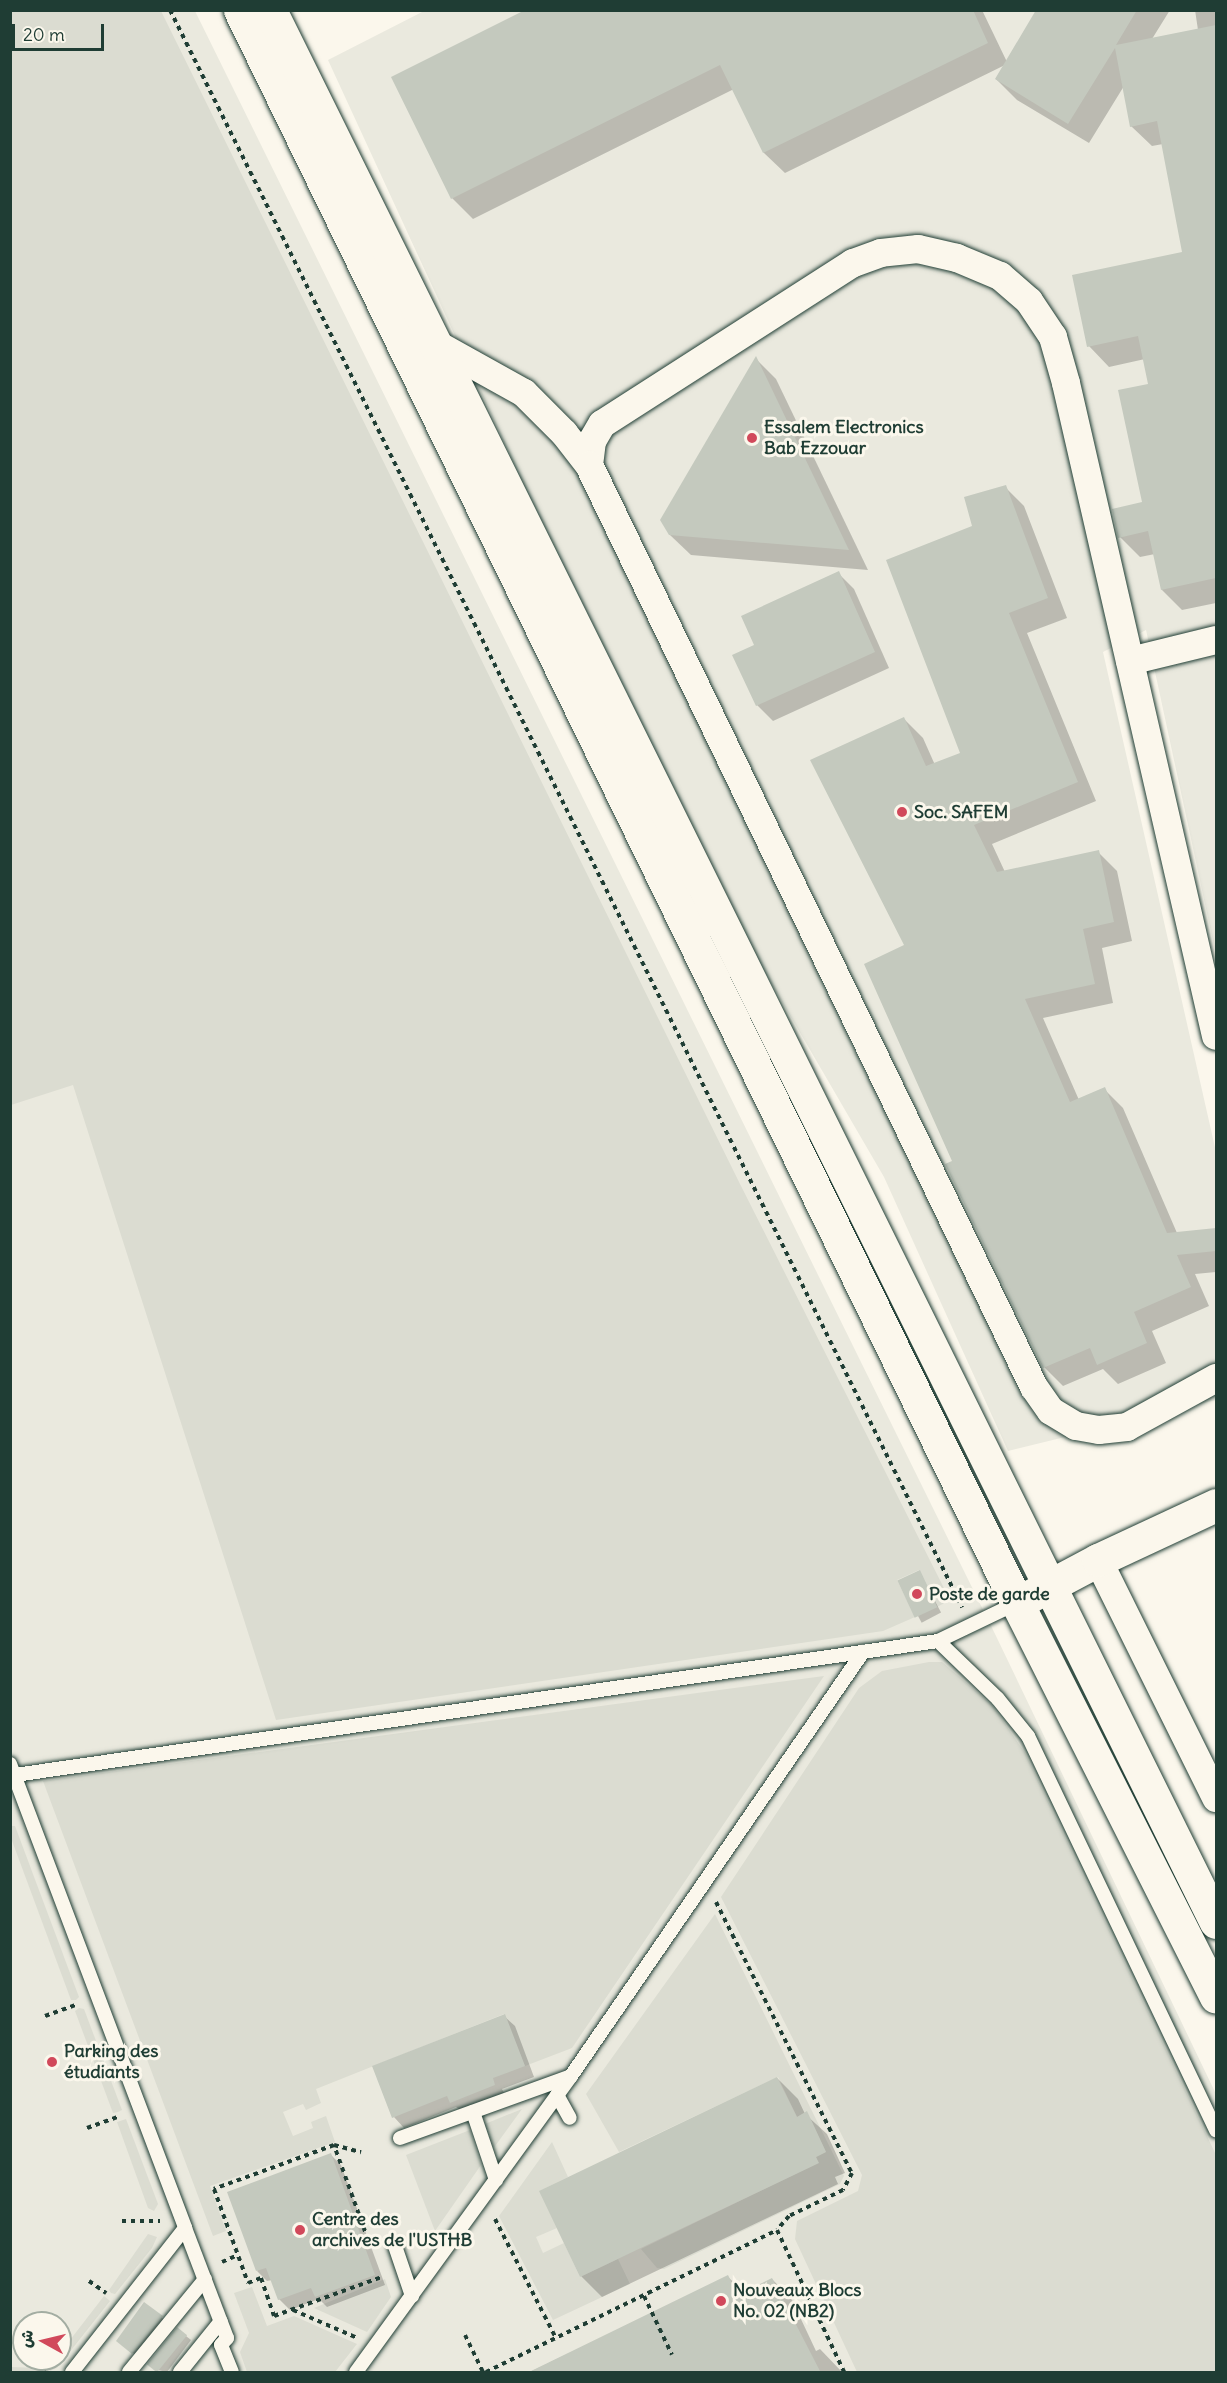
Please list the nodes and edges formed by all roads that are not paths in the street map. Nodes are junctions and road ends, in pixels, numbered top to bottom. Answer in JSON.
{"nodes":[{"id":1,"x":240,"y":10,"type":"edge"},
{"id":2,"x":270,"y":10,"type":"edge"},
{"id":3,"x":389,"y":318,"type":"junction"},
{"id":4,"x":432,"y":342,"type":"junction"},
{"id":5,"x":589,"y":465,"type":"junction"},
{"id":6,"x":1216,"y":640,"type":"edge"},
{"id":7,"x":1130,"y":661,"type":"junction"},
{"id":8,"x":1216,"y":1036,"type":"edge"},
{"id":9,"x":1216,"y":1378,"type":"edge"},
{"id":10,"x":1216,"y":1505,"type":"edge"},
{"id":11,"x":1098,"y":1560,"type":"junction"},
{"id":12,"x":1052,"y":1584,"type":"junction"},
{"id":13,"x":1017,"y":1603,"type":"junction"},
{"id":14,"x":938,"y":1641,"type":"junction"},
{"id":15,"x":863,"y":1652,"type":"junction"},
{"id":16,"x":13,"y":1770,"type":"edge"},
{"id":17,"x":1216,"y":1798,"type":"edge"},
{"id":18,"x":1216,"y":1922,"type":"edge"},
{"id":19,"x":1216,"y":1997,"type":"edge"},
{"id":20,"x":571,"y":2076,"type":"junction"},
{"id":21,"x":557,"y":2095,"type":"junction"},
{"id":22,"x":473,"y":2112,"type":"junction"},
{"id":23,"x":570,"y":2118,"type":"dead end"},
{"id":24,"x":1216,"y":2130,"type":"edge"},
{"id":25,"x":400,"y":2138,"type":"dead end"},
{"id":26,"x":496,"y":2180,"type":"junction"},
{"id":27,"x":184,"y":2224,"type":"junction"},
{"id":28,"x":395,"y":2246,"type":"dead end"},
{"id":29,"x":205,"y":2279,"type":"junction"},
{"id":30,"x":412,"y":2295,"type":"junction"},
{"id":31,"x":221,"y":2321,"type":"junction"},
{"id":32,"x":72,"y":2373,"type":"edge"},
{"id":33,"x":129,"y":2373,"type":"edge"},
{"id":34,"x":180,"y":2373,"type":"edge"},
{"id":35,"x":232,"y":2373,"type":"edge"},
{"id":36,"x":356,"y":2373,"type":"edge"}],
"edges":[{"from":1,"to":3,"type":"main road"},
{"from":2,"to":4,"type":"main road"},
{"from":3,"to":4,"type":"street"},
{"from":3,"to":13,"type":"main road"},
{"from":4,"to":5,"type":"street"},
{"from":4,"to":12,"type":"main road"},
{"from":5,"to":7,"type":"street"},
{"from":5,"to":9,"type":"street"},
{"from":6,"to":7,"type":"street"},
{"from":7,"to":8,"type":"street"},
{"from":10,"to":11,"type":"main road"},
{"from":11,"to":12,"type":"main road"},
{"from":11,"to":17,"type":"street"},
{"from":12,"to":13,"type":"main road"},
{"from":12,"to":18,"type":"main road"},
{"from":13,"to":14,"type":"lane"},
{"from":13,"to":19,"type":"main road"},
{"from":14,"to":15,"type":"lane"},
{"from":14,"to":24,"type":"lane"},
{"from":15,"to":16,"type":"lane"},
{"from":15,"to":20,"type":"lane"},
{"from":16,"to":27,"type":"lane"},
{"from":20,"to":21,"type":"lane"},
{"from":20,"to":22,"type":"lane"},
{"from":21,"to":23,"type":"lane"},
{"from":21,"to":26,"type":"lane"},
{"from":22,"to":25,"type":"lane"},
{"from":22,"to":26,"type":"lane"},
{"from":26,"to":30,"type":"lane"},
{"from":27,"to":29,"type":"lane"},
{"from":27,"to":32,"type":"lane"},
{"from":28,"to":30,"type":"lane"},
{"from":29,"to":31,"type":"lane"},
{"from":29,"to":33,"type":"lane"},
{"from":30,"to":36,"type":"lane"},
{"from":31,"to":34,"type":"lane"},
{"from":31,"to":35,"type":"lane"}]}
